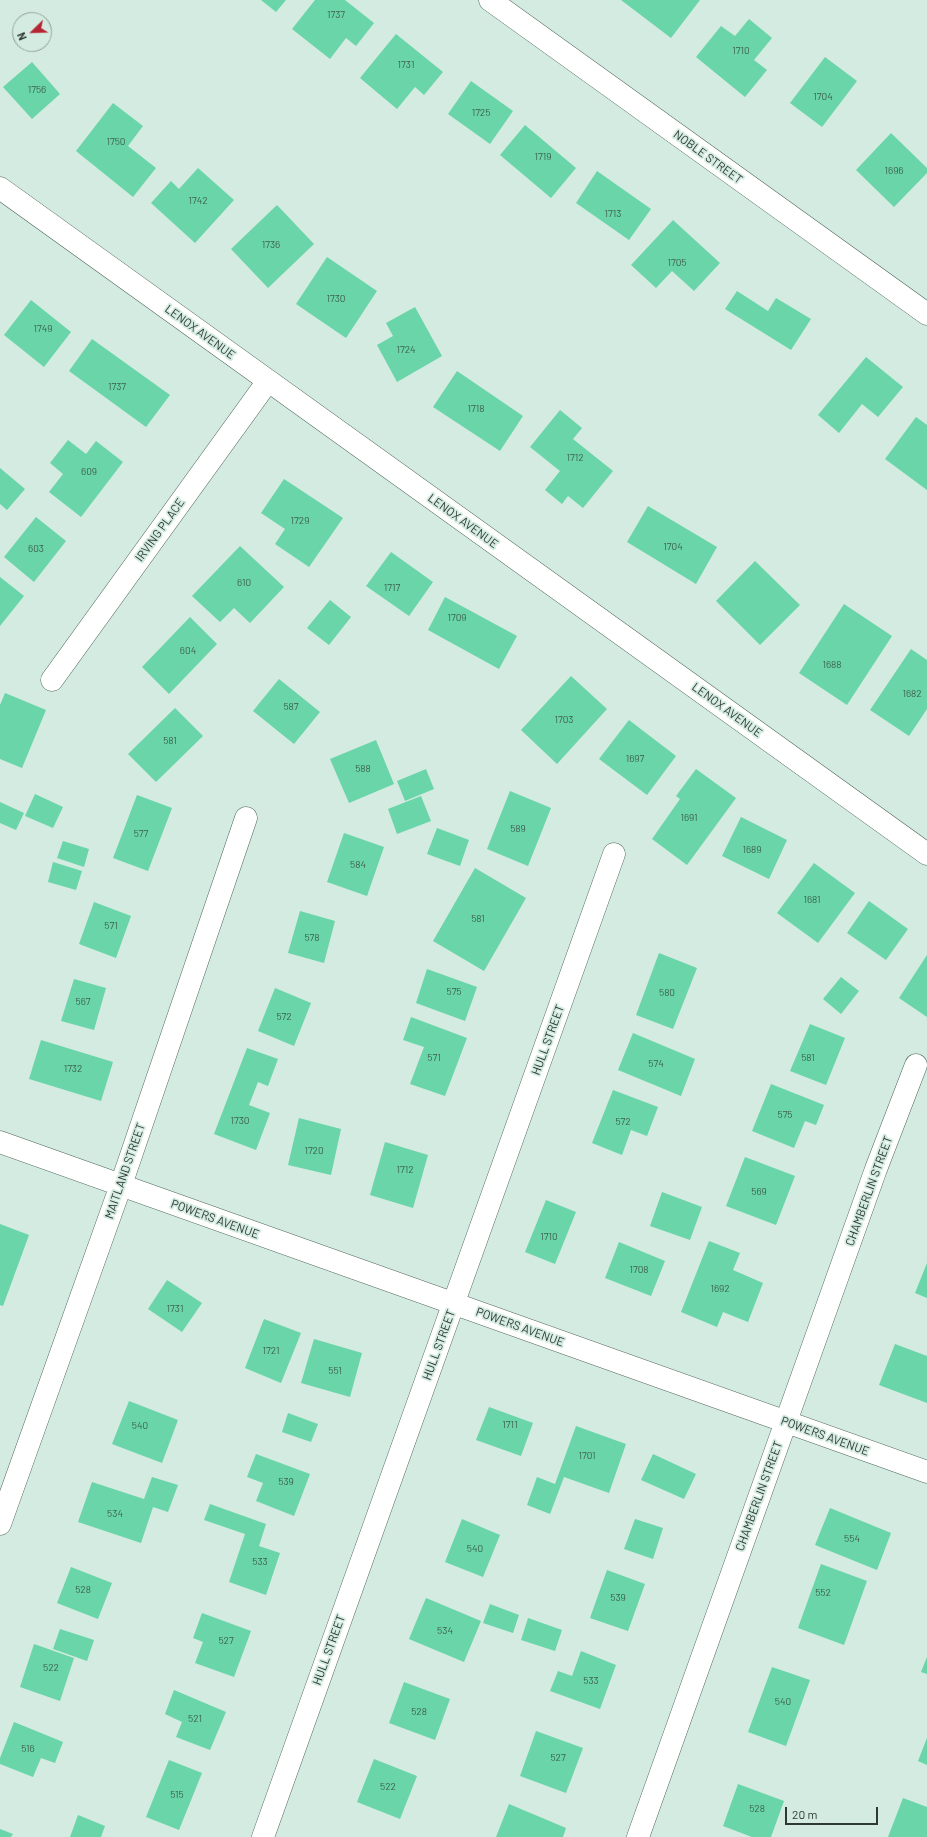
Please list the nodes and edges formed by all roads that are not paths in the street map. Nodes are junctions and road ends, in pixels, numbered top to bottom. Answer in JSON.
{"nodes":[{"id":1,"x":490,"y":0,"type":"edge"},
{"id":2,"x":0,"y":188,"type":"edge"},
{"id":3,"x":927,"y":314,"type":"edge"},
{"id":4,"x":268,"y":381,"type":"junction"},
{"id":5,"x":52,"y":680,"type":"dead end"},
{"id":6,"x":246,"y":818,"type":"dead end"},
{"id":7,"x":614,"y":854,"type":"dead end"},
{"id":8,"x":927,"y":854,"type":"edge"},
{"id":9,"x":916,"y":1065,"type":"dead end"},
{"id":10,"x":0,"y":1142,"type":"edge"},
{"id":11,"x":121,"y":1185,"type":"junction"},
{"id":12,"x":454,"y":1304,"type":"junction"},
{"id":13,"x":786,"y":1422,"type":"junction"},
{"id":14,"x":927,"y":1472,"type":"edge"},
{"id":15,"x":0,"y":1524,"type":"edge"},
{"id":16,"x":263,"y":1837,"type":"edge"},
{"id":17,"x":638,"y":1837,"type":"edge"}],
"edges":[{"from":1,"to":3,"type":"street","name":"NOBLE STREET"},
{"from":2,"to":4,"type":"street","name":"LENOX AVENUE"},
{"from":4,"to":5,"type":"street","name":"IRVING PLACE"},
{"from":4,"to":8,"type":"street","name":"LENOX AVENUE"},
{"from":6,"to":11,"type":"street","name":"MAITLAND STREET"},
{"from":7,"to":12,"type":"street","name":"HULL STREET"},
{"from":9,"to":13,"type":"street","name":"CHAMBERLIN STREET"},
{"from":10,"to":11,"type":"street","name":"POWERS AVENUE"},
{"from":11,"to":12,"type":"street","name":"POWERS AVENUE"},
{"from":11,"to":15,"type":"street","name":"MAITLAND STREET"},
{"from":12,"to":13,"type":"street","name":"POWERS AVENUE"},
{"from":12,"to":16,"type":"street","name":"HULL STREET"},
{"from":13,"to":14,"type":"street","name":"POWERS AVENUE"},
{"from":13,"to":17,"type":"street","name":"CHAMBERLIN STREET"}]}
